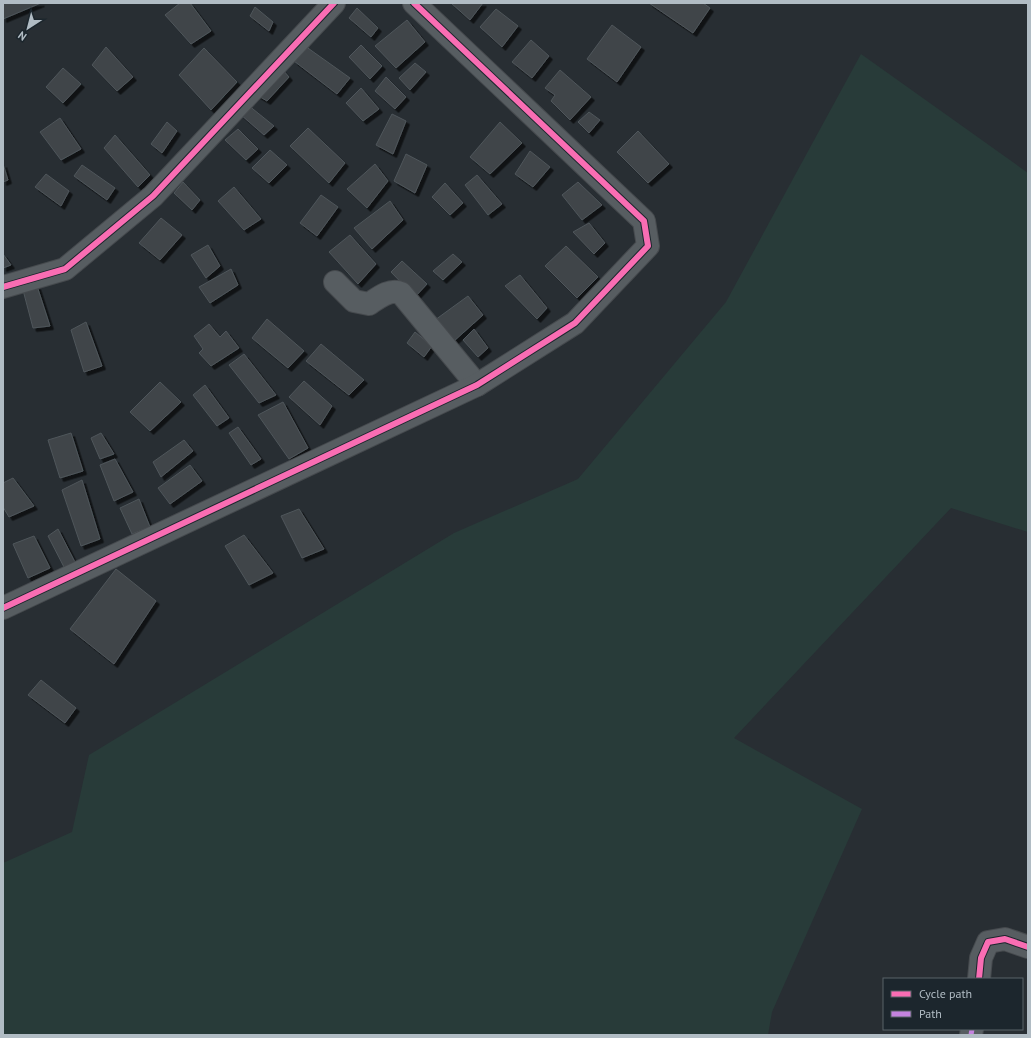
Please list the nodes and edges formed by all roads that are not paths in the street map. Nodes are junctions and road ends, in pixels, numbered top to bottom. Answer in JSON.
{"nodes":[{"id":1,"x":334,"y":3,"type":"edge"},
{"id":2,"x":414,"y":3,"type":"edge"},
{"id":3,"x":335,"y":282,"type":"dead end"},
{"id":4,"x":3,"y":287,"type":"edge"},
{"id":5,"x":477,"y":385,"type":"junction"},
{"id":6,"x":3,"y":608,"type":"edge"},
{"id":7,"x":1028,"y":947,"type":"edge"},
{"id":8,"x":979,"y":978,"type":"edge"}],
"edges":[{"from":1,"to":4,"type":"street"},
{"from":2,"to":5,"type":"street"},
{"from":3,"to":5,"type":"street"},
{"from":5,"to":6,"type":"street"},
{"from":7,"to":8,"type":"street"}]}
